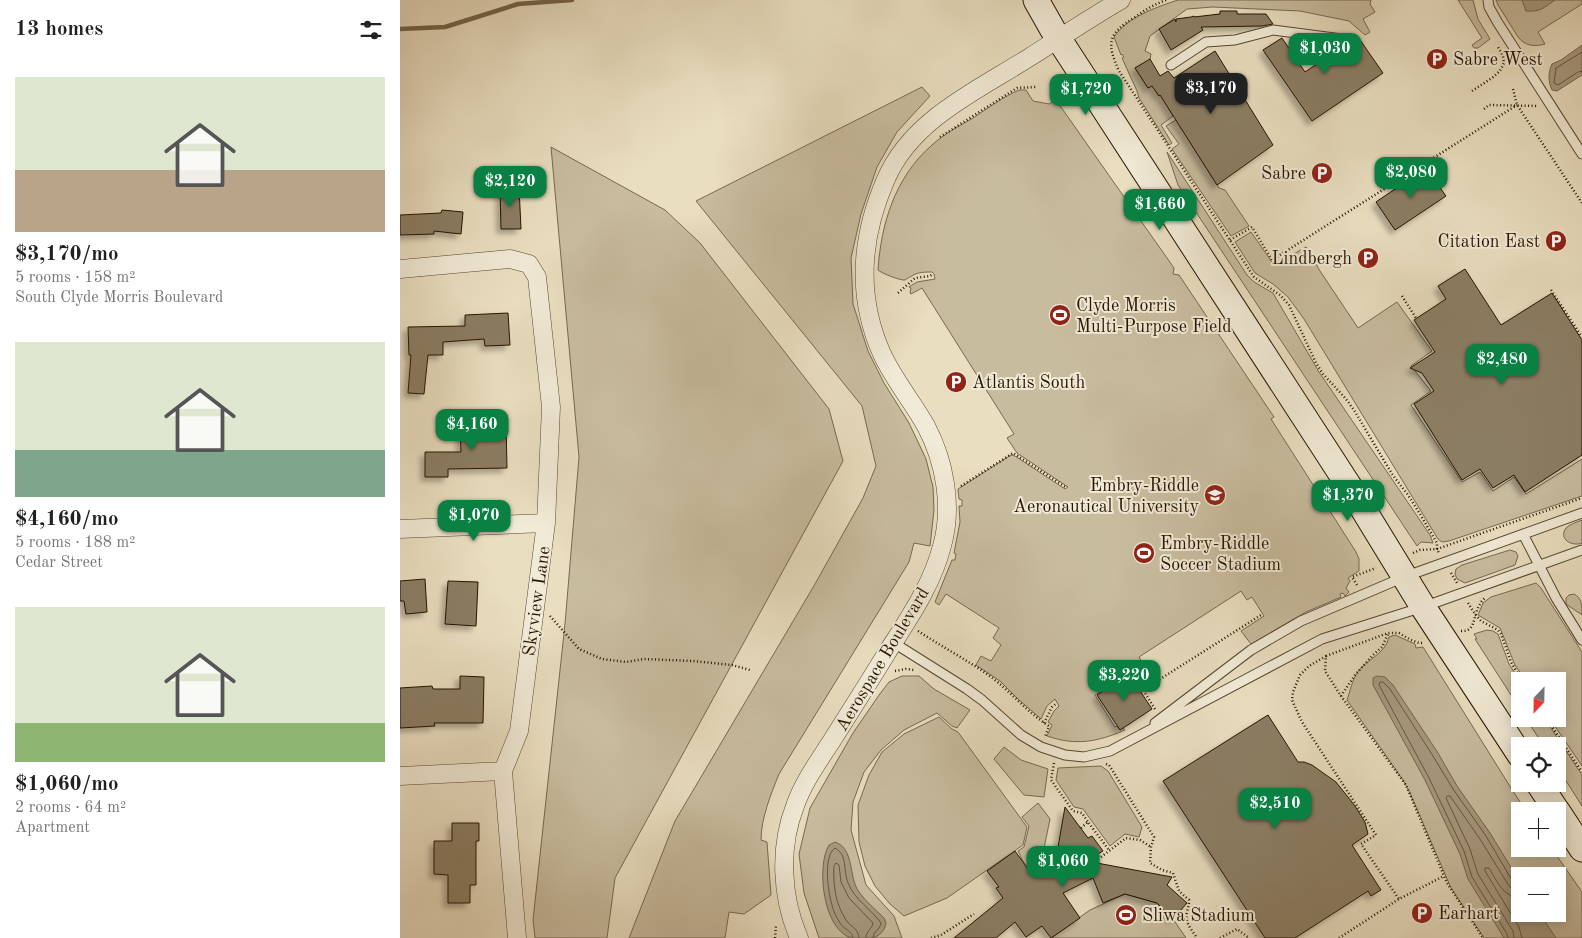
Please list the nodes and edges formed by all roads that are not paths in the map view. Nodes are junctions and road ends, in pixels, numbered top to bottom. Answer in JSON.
{"nodes":[{"id":1,"x":1036,"y":0,"type":"edge"},
{"id":2,"x":1121,"y":0,"type":"edge"},
{"id":3,"x":1488,"y":0,"type":"edge"},
{"id":4,"x":1059,"y":39,"type":"junction"},
{"id":5,"x":1342,"y":39,"type":"dead end"},
{"id":6,"x":1171,"y":65,"type":"dead end"},
{"id":7,"x":1582,"y":154,"type":"edge"},
{"id":8,"x":400,"y":268,"type":"edge"},
{"id":9,"x":1582,"y":513,"type":"edge"},
{"id":10,"x":546,"y":523,"type":"junction"},
{"id":11,"x":400,"y":529,"type":"edge"},
{"id":12,"x":1523,"y":534,"type":"junction"},
{"id":13,"x":1582,"y":550,"type":"edge"},
{"id":14,"x":1539,"y":565,"type":"junction"},
{"id":15,"x":1404,"y":577,"type":"junction"},
{"id":16,"x":1423,"y":607,"type":"junction"},
{"id":17,"x":1582,"y":640,"type":"edge"},
{"id":18,"x":900,"y":647,"type":"junction"},
{"id":19,"x":1136,"y":737,"type":"junction"},
{"id":20,"x":1511,"y":741,"type":"edge"},
{"id":21,"x":504,"y":771,"type":"junction"},
{"id":22,"x":400,"y":776,"type":"edge"},
{"id":23,"x":1566,"y":825,"type":"edge"},
{"id":24,"x":1582,"y":849,"type":"edge"},
{"id":25,"x":517,"y":938,"type":"edge"},
{"id":26,"x":799,"y":938,"type":"edge"}],
"edges":[{"from":1,"to":4,"type":"main road"},
{"from":2,"to":4,"type":"street","name":"Aerospace Boulevard"},
{"from":3,"to":7,"type":"lane"},
{"from":4,"to":15,"type":"main road"},
{"from":4,"to":18,"type":"street","name":"Aerospace Boulevard"},
{"from":5,"to":6,"type":"lane"},
{"from":8,"to":10,"type":"street","name":"Skyview Lane"},
{"from":9,"to":12,"type":"lane"},
{"from":10,"to":11,"type":"street"},
{"from":10,"to":21,"type":"street","name":"Skyview Lane"},
{"from":12,"to":14,"type":"lane"},
{"from":12,"to":15,"type":"lane"},
{"from":13,"to":14,"type":"lane"},
{"from":14,"to":16,"type":"lane"},
{"from":14,"to":17,"type":"lane"},
{"from":15,"to":16,"type":"main road"},
{"from":15,"to":19,"type":"lane"},
{"from":16,"to":19,"type":"lane"},
{"from":16,"to":20,"type":"main road"},
{"from":18,"to":19,"type":"lane"},
{"from":18,"to":26,"type":"street","name":"Aerospace Boulevard"},
{"from":21,"to":22,"type":"street"},
{"from":21,"to":25,"type":"street","name":"Skyview Lane"},
{"from":23,"to":24,"type":"main road"}]}
